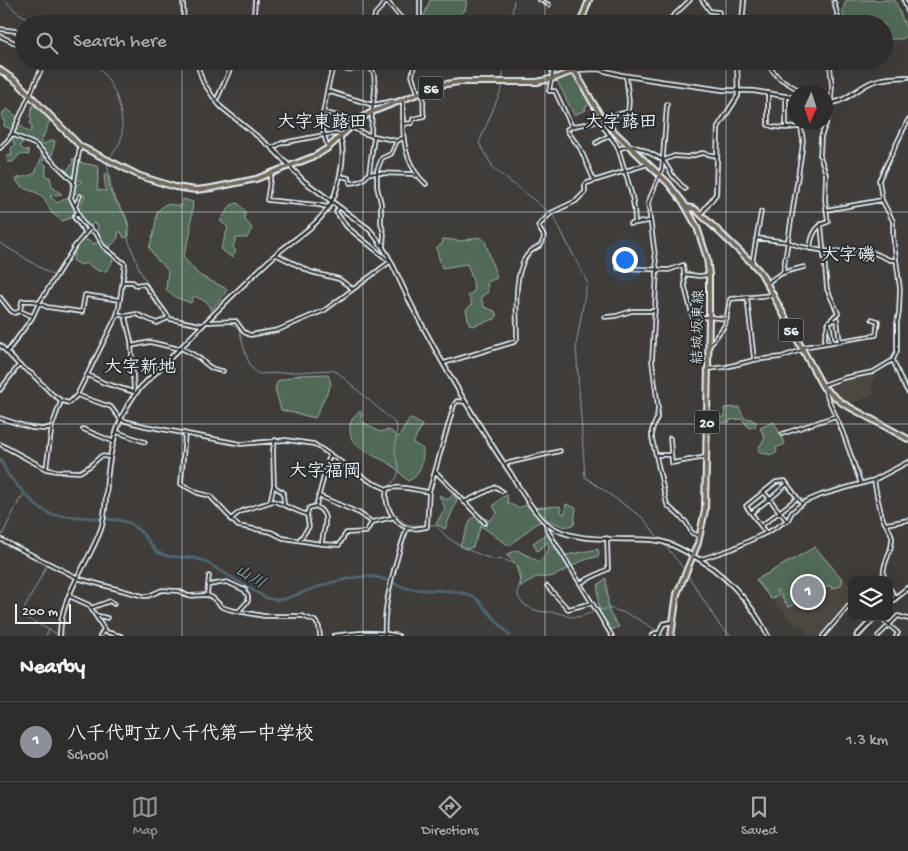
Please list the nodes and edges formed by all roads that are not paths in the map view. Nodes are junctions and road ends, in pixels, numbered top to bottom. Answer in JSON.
{"nodes":[{"id":1,"x":183,"y":0,"type":"edge"},
{"id":2,"x":255,"y":0,"type":"edge"},
{"id":3,"x":387,"y":0,"type":"edge"},
{"id":4,"x":420,"y":0,"type":"edge"},
{"id":5,"x":540,"y":0,"type":"edge"},
{"id":6,"x":590,"y":0,"type":"edge"},
{"id":7,"x":690,"y":0,"type":"edge"},
{"id":8,"x":702,"y":0,"type":"edge"},
{"id":9,"x":744,"y":0,"type":"edge"},
{"id":10,"x":904,"y":0,"type":"edge"},
{"id":11,"x":834,"y":2,"type":"dead end"},
{"id":12,"x":549,"y":5,"type":"dead end"},
{"id":13,"x":908,"y":12,"type":"edge"},
{"id":14,"x":184,"y":15,"type":"edge"},
{"id":15,"x":254,"y":15,"type":"edge"},
{"id":16,"x":375,"y":15,"type":"edge"},
{"id":17,"x":399,"y":15,"type":"edge"},
{"id":18,"x":420,"y":15,"type":"edge"},
{"id":19,"x":584,"y":15,"type":"edge"},
{"id":20,"x":674,"y":15,"type":"edge"},
{"id":21,"x":719,"y":15,"type":"edge"},
{"id":22,"x":743,"y":15,"type":"edge"},
{"id":23,"x":838,"y":15,"type":"edge"},
{"id":24,"x":0,"y":29,"type":"edge"},
{"id":25,"x":15,"y":31,"type":"edge"},
{"id":26,"x":0,"y":36,"type":"edge"},
{"id":27,"x":15,"y":43,"type":"edge"},
{"id":28,"x":0,"y":70,"type":"edge"},
{"id":29,"x":41,"y":70,"type":"edge"},
{"id":30,"x":200,"y":70,"type":"edge"},
{"id":31,"x":230,"y":70,"type":"edge"},
{"id":32,"x":332,"y":70,"type":"edge"},
{"id":33,"x":372,"y":70,"type":"edge"},
{"id":34,"x":413,"y":70,"type":"edge"},
{"id":35,"x":578,"y":70,"type":"edge"},
{"id":36,"x":602,"y":70,"type":"edge"},
{"id":37,"x":737,"y":70,"type":"edge"},
{"id":38,"x":772,"y":70,"type":"edge"},
{"id":39,"x":830,"y":70,"type":"edge"},
{"id":40,"x":554,"y":71,"type":"joint"},
{"id":41,"x":574,"y":71,"type":"junction"},
{"id":42,"x":564,"y":75,"type":"junction"},
{"id":43,"x":626,"y":76,"type":"junction"},
{"id":44,"x":908,"y":77,"type":"edge"},
{"id":45,"x":551,"y":80,"type":"junction"},
{"id":46,"x":790,"y":85,"type":"edge"},
{"id":47,"x":831,"y":85,"type":"edge"},
{"id":48,"x":327,"y":91,"type":"junction"},
{"id":49,"x":738,"y":91,"type":"junction"},
{"id":50,"x":420,"y":92,"type":"junction"},
{"id":51,"x":768,"y":93,"type":"junction"},
{"id":52,"x":30,"y":94,"type":"junction"},
{"id":53,"x":786,"y":96,"type":"joint"},
{"id":54,"x":403,"y":99,"type":"junction"},
{"id":55,"x":216,"y":101,"type":"junction"},
{"id":56,"x":395,"y":102,"type":"junction"},
{"id":57,"x":833,"y":103,"type":"edge"},
{"id":58,"x":667,"y":104,"type":"dead end"},
{"id":59,"x":373,"y":105,"type":"junction"},
{"id":60,"x":323,"y":112,"type":"junction"},
{"id":61,"x":372,"y":112,"type":"junction"},
{"id":62,"x":600,"y":119,"type":"junction"},
{"id":63,"x":908,"y":120,"type":"edge"},
{"id":64,"x":403,"y":124,"type":"junction"},
{"id":65,"x":352,"y":126,"type":"junction"},
{"id":66,"x":572,"y":126,"type":"junction"},
{"id":67,"x":786,"y":128,"type":"joint"},
{"id":68,"x":801,"y":130,"type":"edge"},
{"id":69,"x":824,"y":130,"type":"edge"},
{"id":70,"x":12,"y":134,"type":"junction"},
{"id":71,"x":324,"y":135,"type":"junction"},
{"id":72,"x":610,"y":135,"type":"junction"},
{"id":73,"x":341,"y":136,"type":"junction"},
{"id":74,"x":372,"y":137,"type":"junction"},
{"id":75,"x":403,"y":138,"type":"junction"},
{"id":76,"x":397,"y":141,"type":"junction"},
{"id":77,"x":596,"y":143,"type":"dead end"},
{"id":78,"x":80,"y":146,"type":"junction"},
{"id":79,"x":628,"y":146,"type":"junction"},
{"id":80,"x":0,"y":148,"type":"edge"},
{"id":81,"x":272,"y":148,"type":"junction"},
{"id":82,"x":328,"y":148,"type":"junction"},
{"id":83,"x":618,"y":148,"type":"junction"},
{"id":84,"x":717,"y":156,"type":"junction"},
{"id":85,"x":663,"y":160,"type":"junction"},
{"id":86,"x":648,"y":164,"type":"junction"},
{"id":87,"x":289,"y":167,"type":"junction"},
{"id":88,"x":625,"y":172,"type":"junction"},
{"id":89,"x":369,"y":173,"type":"junction"},
{"id":90,"x":271,"y":174,"type":"junction"},
{"id":91,"x":377,"y":174,"type":"junction"},
{"id":92,"x":660,"y":175,"type":"junction"},
{"id":93,"x":340,"y":176,"type":"junction"},
{"id":94,"x":418,"y":176,"type":"junction"},
{"id":95,"x":594,"y":180,"type":"junction"},
{"id":96,"x":74,"y":182,"type":"junction"},
{"id":97,"x":426,"y":184,"type":"dead end"},
{"id":98,"x":685,"y":189,"type":"dead end"},
{"id":99,"x":80,"y":196,"type":"dead end"},
{"id":100,"x":882,"y":200,"type":"junction"},
{"id":101,"x":332,"y":202,"type":"junction"},
{"id":102,"x":75,"y":206,"type":"junction"},
{"id":103,"x":329,"y":207,"type":"junction"},
{"id":104,"x":339,"y":207,"type":"junction"},
{"id":105,"x":687,"y":208,"type":"junction"},
{"id":106,"x":826,"y":210,"type":"junction"},
{"id":107,"x":761,"y":212,"type":"dead end"},
{"id":108,"x":77,"y":213,"type":"junction"},
{"id":109,"x":701,"y":214,"type":"junction"},
{"id":110,"x":649,"y":221,"type":"junction"},
{"id":111,"x":635,"y":223,"type":"junction"},
{"id":112,"x":630,"y":224,"type":"dead end"},
{"id":113,"x":821,"y":224,"type":"junction"},
{"id":114,"x":89,"y":229,"type":"junction"},
{"id":115,"x":86,"y":233,"type":"junction"},
{"id":116,"x":757,"y":238,"type":"junction"},
{"id":117,"x":788,"y":242,"type":"junction"},
{"id":118,"x":383,"y":246,"type":"junction"},
{"id":119,"x":810,"y":249,"type":"junction"},
{"id":120,"x":824,"y":251,"type":"junction"},
{"id":121,"x":276,"y":254,"type":"junction"},
{"id":122,"x":896,"y":260,"type":"junction"},
{"id":123,"x":391,"y":261,"type":"junction"},
{"id":124,"x":752,"y":263,"type":"junction"},
{"id":125,"x":804,"y":267,"type":"dead end"},
{"id":126,"x":618,"y":268,"type":"dead end"},
{"id":127,"x":657,"y":270,"type":"junction"},
{"id":128,"x":782,"y":273,"type":"junction"},
{"id":129,"x":684,"y":274,"type":"junction"},
{"id":130,"x":709,"y":275,"type":"junction"},
{"id":131,"x":122,"y":282,"type":"junction"},
{"id":132,"x":766,"y":284,"type":"junction"},
{"id":133,"x":353,"y":289,"type":"junction"},
{"id":134,"x":772,"y":295,"type":"junction"},
{"id":135,"x":0,"y":297,"type":"edge"},
{"id":136,"x":747,"y":297,"type":"junction"},
{"id":137,"x":120,"y":300,"type":"junction"},
{"id":138,"x":39,"y":303,"type":"junction"},
{"id":139,"x":20,"y":311,"type":"junction"},
{"id":140,"x":655,"y":311,"type":"junction"},
{"id":141,"x":117,"y":314,"type":"junction"},
{"id":142,"x":125,"y":316,"type":"junction"},
{"id":143,"x":32,"y":317,"type":"junction"},
{"id":144,"x":605,"y":317,"type":"dead end"},
{"id":145,"x":709,"y":317,"type":"junction"},
{"id":146,"x":168,"y":318,"type":"junction"},
{"id":147,"x":727,"y":319,"type":"junction"},
{"id":148,"x":872,"y":319,"type":"dead end"},
{"id":149,"x":829,"y":321,"type":"junction"},
{"id":150,"x":208,"y":322,"type":"junction"},
{"id":151,"x":204,"y":326,"type":"junction"},
{"id":152,"x":824,"y":342,"type":"junction"},
{"id":153,"x":832,"y":342,"type":"junction"},
{"id":154,"x":840,"y":342,"type":"junction"},
{"id":155,"x":0,"y":345,"type":"edge"},
{"id":156,"x":131,"y":346,"type":"junction"},
{"id":157,"x":708,"y":347,"type":"junction"},
{"id":158,"x":180,"y":348,"type":"junction"},
{"id":159,"x":801,"y":349,"type":"junction"},
{"id":160,"x":7,"y":352,"type":"junction"},
{"id":161,"x":754,"y":360,"type":"junction"},
{"id":162,"x":893,"y":360,"type":"junction"},
{"id":163,"x":443,"y":364,"type":"junction"},
{"id":164,"x":19,"y":365,"type":"junction"},
{"id":165,"x":708,"y":369,"type":"junction"},
{"id":166,"x":223,"y":371,"type":"dead end"},
{"id":167,"x":88,"y":375,"type":"junction"},
{"id":168,"x":823,"y":386,"type":"junction"},
{"id":169,"x":0,"y":390,"type":"edge"},
{"id":170,"x":908,"y":392,"type":"edge"},
{"id":171,"x":135,"y":393,"type":"junction"},
{"id":172,"x":77,"y":395,"type":"junction"},
{"id":173,"x":62,"y":401,"type":"junction"},
{"id":174,"x":465,"y":402,"type":"junction"},
{"id":175,"x":836,"y":416,"type":"junction"},
{"id":176,"x":0,"y":418,"type":"edge"},
{"id":177,"x":121,"y":420,"type":"junction"},
{"id":178,"x":52,"y":428,"type":"junction"},
{"id":179,"x":83,"y":429,"type":"dead end"},
{"id":180,"x":117,"y":432,"type":"junction"},
{"id":181,"x":185,"y":433,"type":"junction"},
{"id":182,"x":782,"y":434,"type":"dead end"},
{"id":183,"x":670,"y":438,"type":"dead end"},
{"id":184,"x":908,"y":439,"type":"edge"},
{"id":185,"x":275,"y":440,"type":"junction"},
{"id":186,"x":114,"y":442,"type":"junction"},
{"id":187,"x":145,"y":442,"type":"dead end"},
{"id":188,"x":0,"y":444,"type":"edge"},
{"id":189,"x":560,"y":451,"type":"dead end"},
{"id":190,"x":330,"y":454,"type":"junction"},
{"id":191,"x":656,"y":455,"type":"junction"},
{"id":192,"x":670,"y":455,"type":"junction"},
{"id":193,"x":110,"y":457,"type":"junction"},
{"id":194,"x":706,"y":458,"type":"junction"},
{"id":195,"x":908,"y":462,"type":"edge"},
{"id":196,"x":504,"y":464,"type":"junction"},
{"id":197,"x":46,"y":469,"type":"junction"},
{"id":198,"x":435,"y":471,"type":"junction"},
{"id":199,"x":874,"y":480,"type":"junction"},
{"id":200,"x":787,"y":484,"type":"junction"},
{"id":201,"x":861,"y":484,"type":"junction"},
{"id":202,"x":274,"y":485,"type":"junction"},
{"id":203,"x":387,"y":489,"type":"junction"},
{"id":204,"x":502,"y":491,"type":"dead end"},
{"id":205,"x":429,"y":492,"type":"junction"},
{"id":206,"x":764,"y":492,"type":"junction"},
{"id":207,"x":319,"y":496,"type":"junction"},
{"id":208,"x":769,"y":499,"type":"junction"},
{"id":209,"x":796,"y":499,"type":"dead end"},
{"id":210,"x":270,"y":502,"type":"junction"},
{"id":211,"x":464,"y":502,"type":"junction"},
{"id":212,"x":802,"y":504,"type":"junction"},
{"id":213,"x":285,"y":506,"type":"junction"},
{"id":214,"x":316,"y":506,"type":"junction"},
{"id":215,"x":780,"y":512,"type":"junction"},
{"id":216,"x":751,"y":513,"type":"junction"},
{"id":217,"x":307,"y":515,"type":"junction"},
{"id":218,"x":395,"y":517,"type":"junction"},
{"id":219,"x":231,"y":520,"type":"junction"},
{"id":220,"x":908,"y":520,"type":"edge"},
{"id":221,"x":787,"y":521,"type":"junction"},
{"id":222,"x":372,"y":522,"type":"junction"},
{"id":223,"x":485,"y":523,"type":"dead end"},
{"id":224,"x":546,"y":523,"type":"junction"},
{"id":225,"x":886,"y":524,"type":"junction"},
{"id":226,"x":761,"y":526,"type":"junction"},
{"id":227,"x":407,"y":528,"type":"junction"},
{"id":228,"x":766,"y":533,"type":"junction"},
{"id":229,"x":700,"y":536,"type":"junction"},
{"id":230,"x":607,"y":538,"type":"junction"},
{"id":231,"x":0,"y":539,"type":"edge"},
{"id":232,"x":300,"y":540,"type":"junction"},
{"id":233,"x":322,"y":544,"type":"junction"},
{"id":234,"x":693,"y":555,"type":"junction"},
{"id":235,"x":701,"y":559,"type":"junction"},
{"id":236,"x":209,"y":576,"type":"dead end"},
{"id":237,"x":884,"y":576,"type":"edge"},
{"id":238,"x":78,"y":578,"type":"junction"},
{"id":239,"x":580,"y":583,"type":"junction"},
{"id":240,"x":209,"y":585,"type":"junction"},
{"id":241,"x":547,"y":586,"type":"dead end"},
{"id":242,"x":908,"y":588,"type":"edge"},
{"id":243,"x":893,"y":594,"type":"edge"},
{"id":244,"x":207,"y":595,"type":"junction"},
{"id":245,"x":69,"y":596,"type":"junction"},
{"id":246,"x":895,"y":597,"type":"joint"},
{"id":247,"x":592,"y":603,"type":"junction"},
{"id":248,"x":114,"y":604,"type":"dead end"},
{"id":249,"x":848,"y":607,"type":"edge"},
{"id":250,"x":91,"y":608,"type":"junction"},
{"id":251,"x":238,"y":611,"type":"junction"},
{"id":252,"x":95,"y":615,"type":"junction"},
{"id":253,"x":107,"y":618,"type":"dead end"},
{"id":254,"x":908,"y":619,"type":"edge"},
{"id":255,"x":871,"y":621,"type":"edge"},
{"id":256,"x":884,"y":621,"type":"edge"},
{"id":257,"x":672,"y":622,"type":"junction"},
{"id":258,"x":888,"y":625,"type":"junction"},
{"id":259,"x":103,"y":631,"type":"junction"},
{"id":260,"x":385,"y":635,"type":"edge"},
{"id":261,"x":659,"y":635,"type":"edge"},
{"id":262,"x":60,"y":636,"type":"edge"},
{"id":263,"x":100,"y":636,"type":"edge"},
{"id":264,"x":121,"y":636,"type":"edge"},
{"id":265,"x":320,"y":636,"type":"edge"},
{"id":266,"x":334,"y":636,"type":"edge"},
{"id":267,"x":398,"y":636,"type":"edge"},
{"id":268,"x":612,"y":636,"type":"edge"},
{"id":269,"x":652,"y":636,"type":"edge"},
{"id":270,"x":671,"y":636,"type":"edge"},
{"id":271,"x":768,"y":636,"type":"edge"},
{"id":272,"x":823,"y":636,"type":"edge"},
{"id":273,"x":857,"y":636,"type":"edge"},
{"id":274,"x":878,"y":636,"type":"edge"},
{"id":275,"x":896,"y":636,"type":"edge"}],
"edges":[{"from":1,"to":14,"type":"street"},
{"from":2,"to":15,"type":"street"},
{"from":3,"to":16,"type":"street"},
{"from":3,"to":17,"type":"street"},
{"from":4,"to":18,"type":"street"},
{"from":5,"to":12,"type":"street"},
{"from":6,"to":19,"type":"main road"},
{"from":7,"to":20,"type":"street"},
{"from":8,"to":21,"type":"street"},
{"from":9,"to":22,"type":"street"},
{"from":10,"to":13,"type":"street"},
{"from":11,"to":23,"type":"street"},
{"from":24,"to":25,"type":"street"},
{"from":26,"to":27,"type":"street"},
{"from":28,"to":52,"type":"main road","number":"56"},
{"from":29,"to":52,"type":"street"},
{"from":30,"to":55,"type":"street"},
{"from":31,"to":55,"type":"street"},
{"from":32,"to":48,"type":"street"},
{"from":33,"to":59,"type":"street"},
{"from":34,"to":50,"type":"street"},
{"from":35,"to":41,"type":"street"},
{"from":36,"to":43,"type":"street"},
{"from":37,"to":49,"type":"street"},
{"from":38,"to":46,"type":"street"},
{"from":39,"to":47,"type":"street"},
{"from":40,"to":42,"type":"street"},
{"from":40,"to":45,"type":"street"},
{"from":41,"to":42,"type":"main road","number":"56"},
{"from":41,"to":62,"type":"main road","name":"結城坂東線","number":"20"},
{"from":42,"to":45,"type":"main road","number":"56"},
{"from":43,"to":49,"type":"street"},
{"from":43,"to":62,"type":"street"},
{"from":44,"to":57,"type":"street"},
{"from":45,"to":50,"type":"main road","number":"56"},
{"from":45,"to":66,"type":"street"},
{"from":48,"to":59,"type":"street"},
{"from":48,"to":60,"type":"street"},
{"from":49,"to":51,"type":"street"},
{"from":49,"to":84,"type":"street"},
{"from":50,"to":54,"type":"main road","number":"56"},
{"from":50,"to":64,"type":"street"},
{"from":51,"to":53,"type":"street"},
{"from":51,"to":67,"type":"street"},
{"from":52,"to":70,"type":"street"},
{"from":52,"to":78,"type":"main road","number":"56"},
{"from":53,"to":67,"type":"street"},
{"from":54,"to":56,"type":"main road","number":"56"},
{"from":54,"to":64,"type":"street"},
{"from":55,"to":81,"type":"street"},
{"from":56,"to":59,"type":"street"},
{"from":56,"to":61,"type":"main road","number":"56"},
{"from":58,"to":85,"type":"street"},
{"from":59,"to":61,"type":"street"},
{"from":60,"to":65,"type":"street"},
{"from":60,"to":71,"type":"street"},
{"from":61,"to":65,"type":"main road","number":"56"},
{"from":61,"to":74,"type":"street"},
{"from":62,"to":66,"type":"street"},
{"from":62,"to":72,"type":"street"},
{"from":62,"to":79,"type":"main road","name":"結城坂東線","number":"20"},
{"from":63,"to":100,"type":"street"},
{"from":64,"to":75,"type":"street"},
{"from":65,"to":73,"type":"main road","number":"56"},
{"from":65,"to":74,"type":"street"},
{"from":66,"to":95,"type":"street"},
{"from":68,"to":117,"type":"street"},
{"from":69,"to":106,"type":"street"},
{"from":70,"to":80,"type":"street"},
{"from":70,"to":96,"type":"street"},
{"from":71,"to":73,"type":"street"},
{"from":71,"to":81,"type":"street"},
{"from":71,"to":82,"type":"street"},
{"from":72,"to":77,"type":"street"},
{"from":72,"to":83,"type":"street"},
{"from":73,"to":82,"type":"main road","number":"56"},
{"from":73,"to":93,"type":"street"},
{"from":74,"to":76,"type":"street"},
{"from":74,"to":89,"type":"street"},
{"from":75,"to":76,"type":"street"},
{"from":75,"to":94,"type":"street"},
{"from":76,"to":91,"type":"street"},
{"from":78,"to":90,"type":"main road","number":"56"},
{"from":78,"to":96,"type":"street"},
{"from":79,"to":83,"type":"street"},
{"from":79,"to":85,"type":"street"},
{"from":79,"to":86,"type":"main road","name":"結城坂東線","number":"20"},
{"from":81,"to":87,"type":"street"},
{"from":82,"to":87,"type":"main road","number":"56"},
{"from":83,"to":88,"type":"street"},
{"from":84,"to":85,"type":"street"},
{"from":84,"to":109,"type":"street"},
{"from":85,"to":92,"type":"street"},
{"from":85,"to":98,"type":"street"},
{"from":86,"to":88,"type":"street"},
{"from":86,"to":92,"type":"main road","name":"結城坂東線","number":"20"},
{"from":87,"to":90,"type":"main road","number":"56"},
{"from":87,"to":101,"type":"street"},
{"from":88,"to":95,"type":"street"},
{"from":88,"to":111,"type":"street"},
{"from":89,"to":91,"type":"street"},
{"from":89,"to":93,"type":"street"},
{"from":90,"to":103,"type":"street"},
{"from":91,"to":94,"type":"street"},
{"from":91,"to":118,"type":"street"},
{"from":92,"to":105,"type":"main road","name":"結城坂東線","number":"20"},
{"from":92,"to":110,"type":"street"},
{"from":93,"to":101,"type":"street"},
{"from":94,"to":97,"type":"street"},
{"from":95,"to":163,"type":"street"},
{"from":96,"to":102,"type":"street"},
{"from":99,"to":102,"type":"street"},
{"from":100,"to":106,"type":"street"},
{"from":100,"to":122,"type":"street"},
{"from":101,"to":103,"type":"street"},
{"from":101,"to":104,"type":"street"},
{"from":102,"to":108,"type":"street"},
{"from":103,"to":121,"type":"street"},
{"from":104,"to":118,"type":"street"},
{"from":104,"to":123,"type":"street"},
{"from":105,"to":109,"type":"main road","number":"56"},
{"from":105,"to":130,"type":"main road","name":"結城坂東線","number":"20"},
{"from":106,"to":113,"type":"street"},
{"from":107,"to":116,"type":"street"},
{"from":108,"to":114,"type":"street"},
{"from":108,"to":115,"type":"street"},
{"from":109,"to":124,"type":"main road","number":"56"},
{"from":110,"to":111,"type":"street"},
{"from":110,"to":127,"type":"street"},
{"from":111,"to":112,"type":"street"},
{"from":113,"to":119,"type":"street"},
{"from":113,"to":120,"type":"street"},
{"from":114,"to":115,"type":"street"},
{"from":114,"to":131,"type":"street"},
{"from":115,"to":138,"type":"street"},
{"from":116,"to":117,"type":"street"},
{"from":116,"to":124,"type":"street"},
{"from":117,"to":119,"type":"street"},
{"from":117,"to":128,"type":"street"},
{"from":118,"to":123,"type":"street"},
{"from":119,"to":120,"type":"street"},
{"from":120,"to":122,"type":"street"},
{"from":120,"to":149,"type":"street"},
{"from":121,"to":133,"type":"street"},
{"from":121,"to":150,"type":"street"},
{"from":122,"to":162,"type":"street"},
{"from":123,"to":133,"type":"street"},
{"from":123,"to":163,"type":"street"},
{"from":124,"to":132,"type":"main road","number":"56"},
{"from":125,"to":128,"type":"street"},
{"from":126,"to":127,"type":"street"},
{"from":127,"to":129,"type":"street"},
{"from":127,"to":140,"type":"street"},
{"from":128,"to":132,"type":"street"},
{"from":129,"to":130,"type":"street"},
{"from":129,"to":145,"type":"street"},
{"from":130,"to":145,"type":"main road","name":"結城坂東線","number":"20"},
{"from":131,"to":137,"type":"street"},
{"from":131,"to":146,"type":"street"},
{"from":132,"to":134,"type":"main road","number":"56"},
{"from":133,"to":150,"type":"street"},
{"from":134,"to":136,"type":"street"},
{"from":134,"to":159,"type":"main road","number":"56"},
{"from":135,"to":139,"type":"street"},
{"from":136,"to":147,"type":"street"},
{"from":136,"to":161,"type":"street"},
{"from":137,"to":138,"type":"street"},
{"from":137,"to":141,"type":"street"},
{"from":138,"to":139,"type":"street"},
{"from":138,"to":143,"type":"street"},
{"from":139,"to":143,"type":"street"},
{"from":140,"to":144,"type":"street"},
{"from":140,"to":191,"type":"street"},
{"from":141,"to":142,"type":"street"},
{"from":141,"to":167,"type":"street"},
{"from":142,"to":146,"type":"street"},
{"from":142,"to":156,"type":"street"},
{"from":143,"to":160,"type":"street"},
{"from":145,"to":147,"type":"street"},
{"from":145,"to":157,"type":"main road","name":"結城坂東線","number":"20"},
{"from":146,"to":151,"type":"street"},
{"from":147,"to":157,"type":"street"},
{"from":148,"to":154,"type":"street"},
{"from":149,"to":152,"type":"street"},
{"from":149,"to":153,"type":"street"},
{"from":149,"to":154,"type":"street"},
{"from":150,"to":151,"type":"street"},
{"from":151,"to":158,"type":"street"},
{"from":152,"to":153,"type":"street"},
{"from":152,"to":159,"type":"street"},
{"from":153,"to":154,"type":"street"},
{"from":155,"to":160,"type":"street"},
{"from":156,"to":158,"type":"street"},
{"from":156,"to":171,"type":"street"},
{"from":157,"to":165,"type":"main road","name":"結城坂東線","number":"20"},
{"from":158,"to":166,"type":"street"},
{"from":158,"to":171,"type":"street"},
{"from":159,"to":161,"type":"street"},
{"from":159,"to":168,"type":"main road","number":"56"},
{"from":160,"to":164,"type":"street"},
{"from":161,"to":165,"type":"street"},
{"from":162,"to":168,"type":"street"},
{"from":162,"to":170,"type":"street"},
{"from":163,"to":174,"type":"street"},
{"from":164,"to":169,"type":"street"},
{"from":164,"to":173,"type":"street"},
{"from":165,"to":194,"type":"main road","name":"結城坂東線","number":"20"},
{"from":167,"to":171,"type":"street"},
{"from":167,"to":172,"type":"street"},
{"from":168,"to":175,"type":"street"},
{"from":168,"to":184,"type":"main road","number":"56"},
{"from":171,"to":177,"type":"street"},
{"from":172,"to":173,"type":"street"},
{"from":172,"to":177,"type":"street"},
{"from":173,"to":178,"type":"street"},
{"from":174,"to":196,"type":"street"},
{"from":174,"to":198,"type":"street"},
{"from":175,"to":182,"type":"street"},
{"from":175,"to":201,"type":"street"},
{"from":176,"to":178,"type":"street"},
{"from":177,"to":180,"type":"street"},
{"from":177,"to":181,"type":"street"},
{"from":178,"to":197,"type":"street"},
{"from":179,"to":186,"type":"street"},
{"from":180,"to":186,"type":"street"},
{"from":180,"to":187,"type":"street"},
{"from":181,"to":185,"type":"street"},
{"from":181,"to":219,"type":"street"},
{"from":183,"to":192,"type":"street"},
{"from":185,"to":190,"type":"street"},
{"from":185,"to":202,"type":"street"},
{"from":186,"to":193,"type":"street"},
{"from":188,"to":197,"type":"street"},
{"from":189,"to":196,"type":"street"},
{"from":190,"to":203,"type":"street"},
{"from":190,"to":207,"type":"street"},
{"from":191,"to":192,"type":"street"},
{"from":191,"to":229,"type":"street"},
{"from":192,"to":194,"type":"street"},
{"from":193,"to":197,"type":"street"},
{"from":193,"to":238,"type":"street"},
{"from":194,"to":229,"type":"main road","name":"結城坂東線","number":"20"},
{"from":195,"to":199,"type":"street"},
{"from":196,"to":224,"type":"street"},
{"from":198,"to":205,"type":"street"},
{"from":198,"to":211,"type":"street"},
{"from":199,"to":201,"type":"street"},
{"from":199,"to":225,"type":"street"},
{"from":200,"to":206,"type":"street"},
{"from":200,"to":208,"type":"street"},
{"from":200,"to":212,"type":"street"},
{"from":201,"to":212,"type":"street"},
{"from":202,"to":210,"type":"street"},
{"from":202,"to":213,"type":"street"},
{"from":203,"to":205,"type":"street"},
{"from":203,"to":218,"type":"street"},
{"from":204,"to":211,"type":"street"},
{"from":205,"to":227,"type":"street"},
{"from":206,"to":208,"type":"street"},
{"from":206,"to":216,"type":"street"},
{"from":207,"to":214,"type":"street"},
{"from":207,"to":222,"type":"street"},
{"from":208,"to":215,"type":"street"},
{"from":208,"to":216,"type":"street"},
{"from":209,"to":215,"type":"street"},
{"from":210,"to":213,"type":"street"},
{"from":210,"to":219,"type":"street"},
{"from":211,"to":223,"type":"street"},
{"from":212,"to":221,"type":"street"},
{"from":213,"to":217,"type":"street"},
{"from":214,"to":217,"type":"street"},
{"from":214,"to":233,"type":"street"},
{"from":215,"to":221,"type":"street"},
{"from":215,"to":226,"type":"street"},
{"from":216,"to":226,"type":"street"},
{"from":217,"to":232,"type":"street"},
{"from":218,"to":222,"type":"street"},
{"from":218,"to":227,"type":"street"},
{"from":219,"to":232,"type":"street"},
{"from":220,"to":225,"type":"street"},
{"from":221,"to":228,"type":"street"},
{"from":222,"to":233,"type":"street"},
{"from":224,"to":230,"type":"street"},
{"from":224,"to":239,"type":"street"},
{"from":225,"to":237,"type":"street"},
{"from":226,"to":228,"type":"street"},
{"from":227,"to":260,"type":"street"},
{"from":228,"to":235,"type":"street"},
{"from":229,"to":234,"type":"main road","name":"結城坂東線","number":"20"},
{"from":230,"to":234,"type":"street"},
{"from":230,"to":239,"type":"street"},
{"from":231,"to":238,"type":"street"},
{"from":232,"to":233,"type":"street"},
{"from":234,"to":235,"type":"street"},
{"from":234,"to":257,"type":"main road","name":"結城坂東線","number":"20"},
{"from":235,"to":271,"type":"street"},
{"from":236,"to":240,"type":"street"},
{"from":238,"to":244,"type":"street"},
{"from":238,"to":245,"type":"street"},
{"from":239,"to":247,"type":"street"},
{"from":240,"to":244,"type":"street"},
{"from":240,"to":251,"type":"street"},
{"from":241,"to":247,"type":"street"},
{"from":242,"to":246,"type":"main road"},
{"from":243,"to":246,"type":"street"},
{"from":244,"to":251,"type":"street"},
{"from":245,"to":250,"type":"street"},
{"from":245,"to":262,"type":"street"},
{"from":247,"to":268,"type":"street"},
{"from":248,"to":250,"type":"street"},
{"from":249,"to":272,"type":"street"},
{"from":250,"to":252,"type":"street"},
{"from":251,"to":265,"type":"street"},
{"from":252,"to":253,"type":"street"},
{"from":252,"to":259,"type":"street"},
{"from":254,"to":258,"type":"street"},
{"from":255,"to":273,"type":"main road"},
{"from":256,"to":258,"type":"street"},
{"from":257,"to":261,"type":"street"},
{"from":257,"to":270,"type":"main road","name":"結城坂東線","number":"20"},
{"from":258,"to":274,"type":"street"},
{"from":258,"to":275,"type":"street"},
{"from":259,"to":263,"type":"street"},
{"from":259,"to":264,"type":"street"},
{"from":260,"to":266,"type":"street"},
{"from":260,"to":267,"type":"street"},
{"from":261,"to":269,"type":"street"}]}
